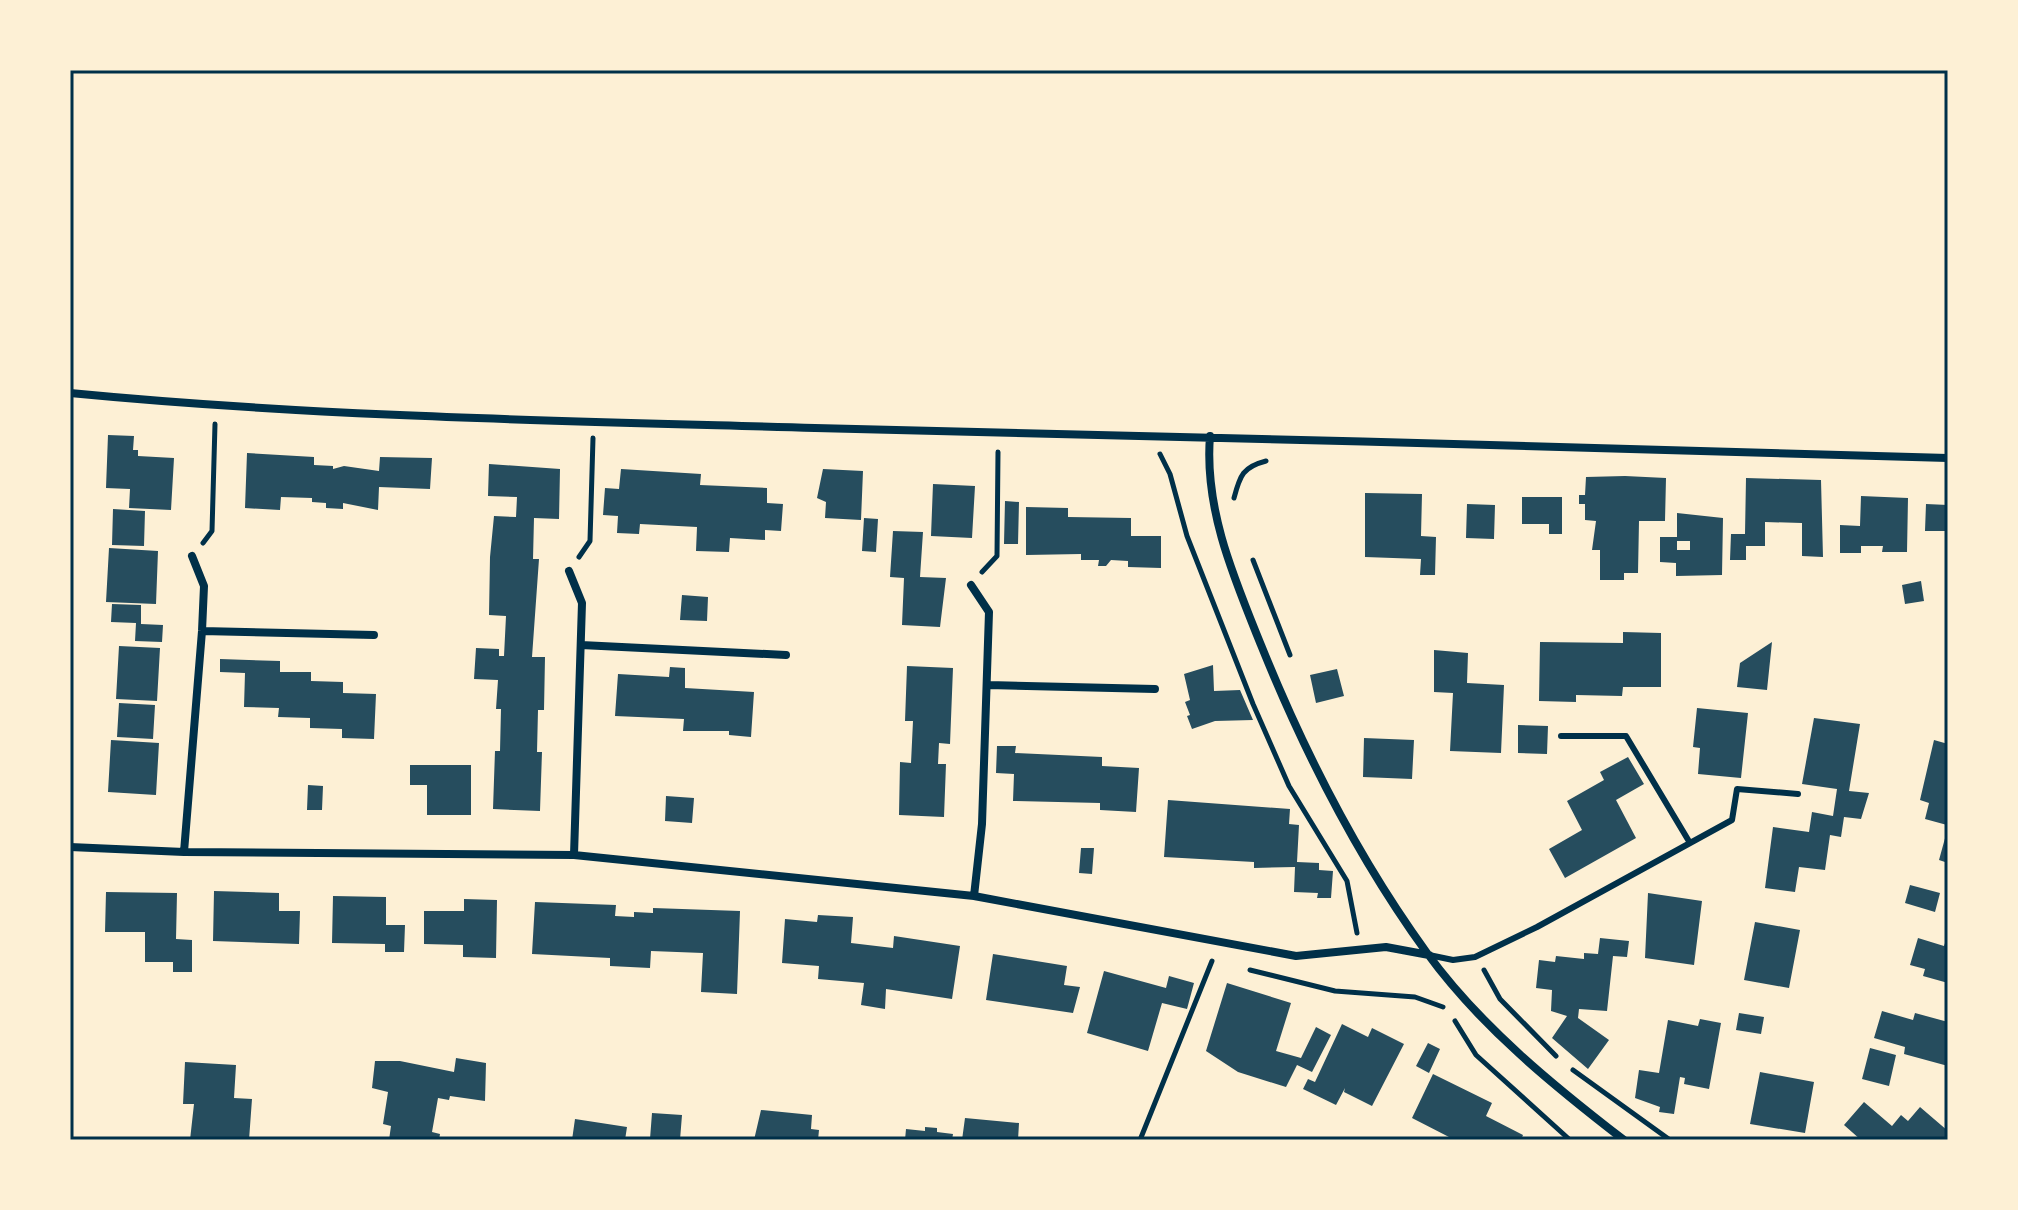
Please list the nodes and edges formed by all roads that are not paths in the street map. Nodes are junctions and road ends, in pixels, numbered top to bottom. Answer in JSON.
{"nodes":[{"id":1,"x":70,"y":393,"type":"edge"},
{"id":2,"x":1210,"y":436,"type":"junction"},
{"id":3,"x":1948,"y":458,"type":"edge"},
{"id":4,"x":192,"y":556,"type":"road end"},
{"id":5,"x":569,"y":571,"type":"road end"},
{"id":6,"x":971,"y":585,"type":"road end"},
{"id":7,"x":202,"y":631,"type":"junction"},
{"id":8,"x":374,"y":635,"type":"dead end"},
{"id":9,"x":581,"y":645,"type":"junction"},
{"id":10,"x":786,"y":655,"type":"dead end"},
{"id":11,"x":988,"y":685,"type":"junction"},
{"id":12,"x":1155,"y":689,"type":"dead end"},
{"id":13,"x":1561,"y":736,"type":"dead end"},
{"id":14,"x":1798,"y":794,"type":"dead end"},
{"id":15,"x":1690,"y":843,"type":"junction"},
{"id":16,"x":70,"y":847,"type":"edge"},
{"id":17,"x":184,"y":852,"type":"junction"},
{"id":18,"x":574,"y":855,"type":"junction"},
{"id":19,"x":974,"y":896,"type":"junction"},
{"id":20,"x":1429,"y":955,"type":"junction"},
{"id":21,"x":1624,"y":1140,"type":"edge"}],
"edges":[{"from":1,"to":2,"type":"street"},
{"from":2,"to":3,"type":"street"},
{"from":2,"to":20,"type":"street"},
{"from":4,"to":7,"type":"street"},
{"from":5,"to":9,"type":"street"},
{"from":6,"to":11,"type":"street"},
{"from":7,"to":8,"type":"street"},
{"from":7,"to":17,"type":"street"},
{"from":9,"to":10,"type":"street"},
{"from":9,"to":18,"type":"street"},
{"from":11,"to":12,"type":"street"},
{"from":11,"to":19,"type":"street"},
{"from":13,"to":15,"type":"lane"},
{"from":14,"to":15,"type":"lane"},
{"from":15,"to":20,"type":"lane"},
{"from":16,"to":17,"type":"street"},
{"from":17,"to":18,"type":"street"},
{"from":18,"to":19,"type":"street"},
{"from":19,"to":20,"type":"street"},
{"from":20,"to":21,"type":"street"}]}
